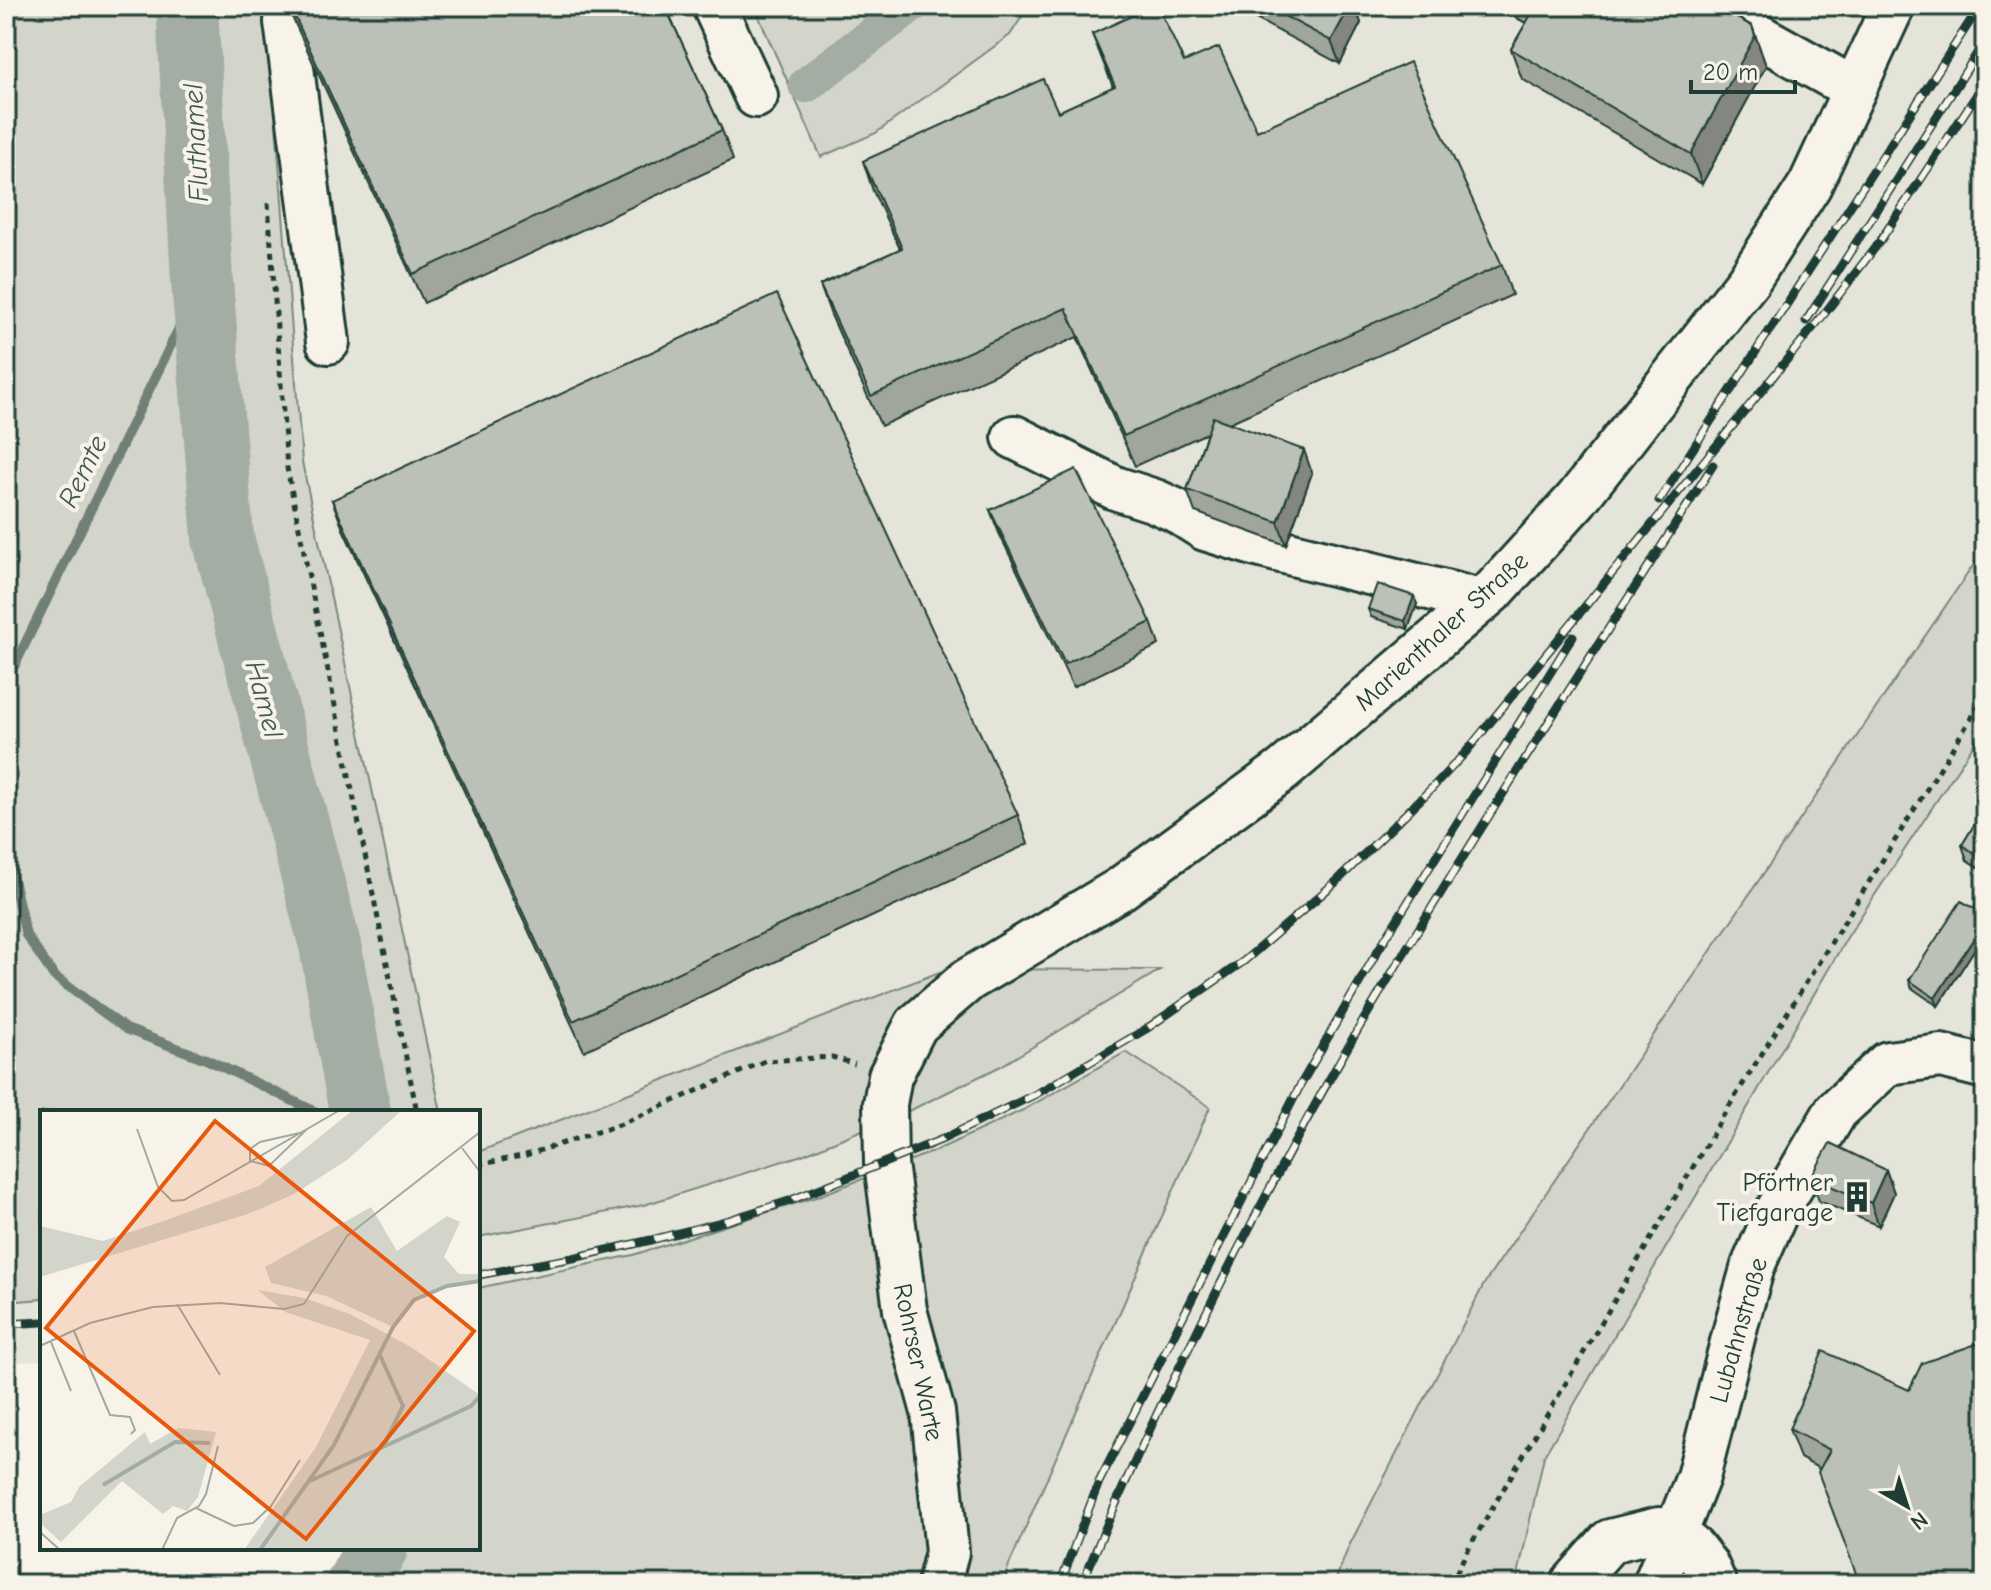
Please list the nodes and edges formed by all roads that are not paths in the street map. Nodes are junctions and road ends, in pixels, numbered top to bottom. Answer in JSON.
{"nodes":[{"id":1,"x":288,"y":6,"type":"edge"},
{"id":2,"x":714,"y":6,"type":"edge"},
{"id":3,"x":1701,"y":6,"type":"edge"},
{"id":4,"x":1893,"y":6,"type":"edge"},
{"id":5,"x":1854,"y":89,"type":"junction"},
{"id":6,"x":756,"y":96,"type":"dead end"},
{"id":7,"x":328,"y":342,"type":"dead end"},
{"id":8,"x":1014,"y":437,"type":"dead end"},
{"id":9,"x":1481,"y":601,"type":"junction"},
{"id":10,"x":1985,"y":1067,"type":"edge"},
{"id":11,"x":885,"y":1139,"type":"joint"},
{"id":12,"x":1676,"y":1535,"type":"junction"},
{"id":13,"x":939,"y":1584,"type":"edge"},
{"id":14,"x":1572,"y":1584,"type":"edge"},
{"id":15,"x":1655,"y":1584,"type":"edge"},
{"id":16,"x":1715,"y":1584,"type":"edge"}],
"edges":[{"from":1,"to":7,"type":"street"},
{"from":2,"to":6,"type":"street"},
{"from":3,"to":5,"type":"street"},
{"from":4,"to":5,"type":"street","name":"Marienthaler Straße"},
{"from":5,"to":9,"type":"street","name":"Marienthaler Straße"},
{"from":8,"to":9,"type":"street"},
{"from":9,"to":11,"type":"street","name":"Marienthaler Straße"},
{"from":10,"to":12,"type":"street","name":"Lubahnstraße"},
{"from":11,"to":13,"type":"street","name":"Rohrser Warte"},
{"from":12,"to":14,"type":"street"},
{"from":12,"to":15,"type":"street","name":"Lubahnstraße"},
{"from":12,"to":16,"type":"street"}]}
